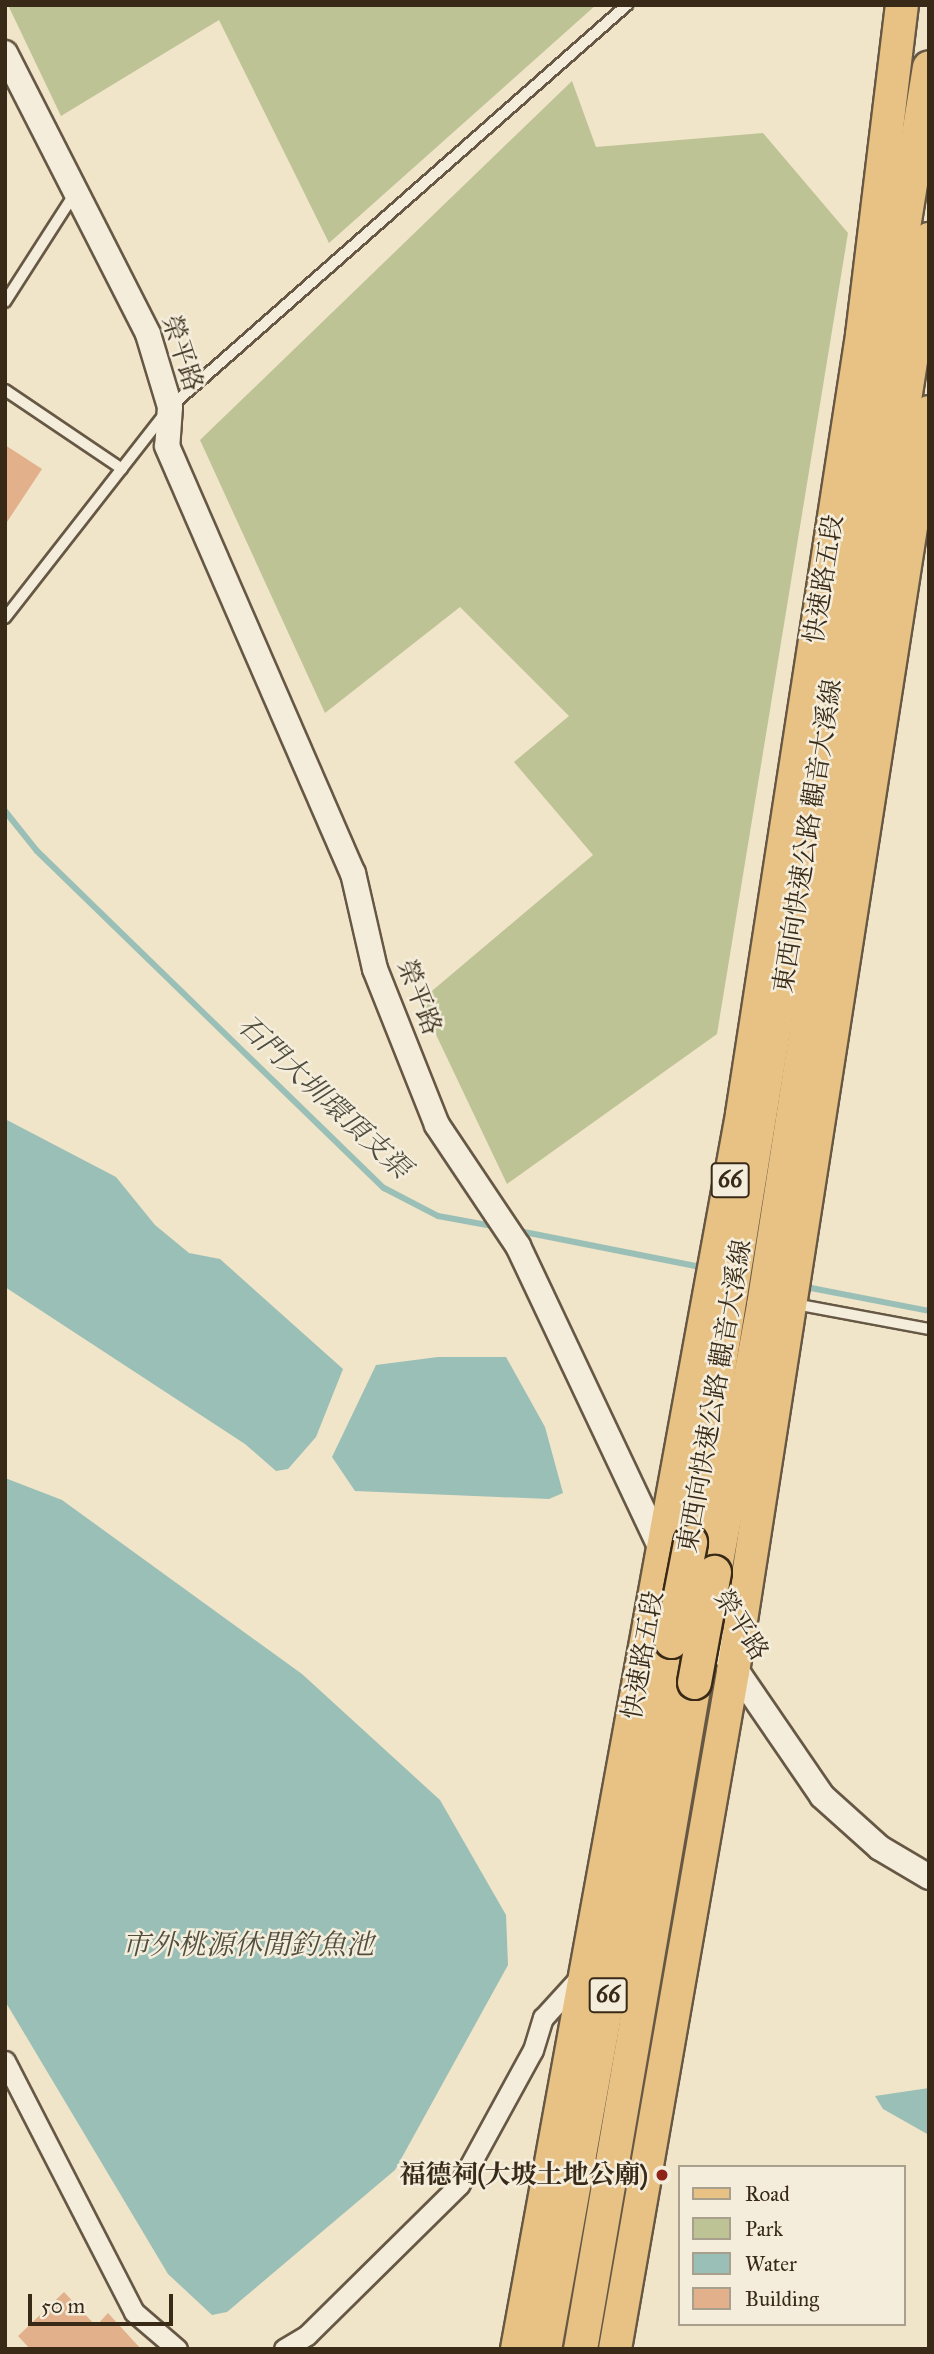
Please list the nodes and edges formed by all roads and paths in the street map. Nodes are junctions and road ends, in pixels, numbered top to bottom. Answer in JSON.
{"nodes":[{"id":1,"x":627,"y":5,"type":"edge"},
{"id":2,"x":902,"y":5,"type":"edge"},
{"id":3,"x":5,"y":53,"type":"edge"},
{"id":4,"x":929,"y":67,"type":"edge"},
{"id":5,"x":76,"y":192,"type":"junction"},
{"id":6,"x":929,"y":239,"type":"edge"},
{"id":7,"x":5,"y":302,"type":"edge"},
{"id":8,"x":5,"y":390,"type":"edge"},
{"id":9,"x":170,"y":407,"type":"junction"},
{"id":10,"x":929,"y":412,"type":"edge"},
{"id":11,"x":122,"y":469,"type":"junction"},
{"id":12,"x":5,"y":618,"type":"edge"},
{"id":13,"x":760,"y":1282,"type":"junction"},
{"id":14,"x":929,"y":1329,"type":"edge"},
{"id":15,"x":676,"y":1548,"type":"junction"},
{"id":16,"x":733,"y":1672,"type":"junction"},
{"id":17,"x":929,"y":1877,"type":"edge"},
{"id":18,"x":585,"y":1972,"type":"junction"},
{"id":19,"x":5,"y":2060,"type":"edge"},
{"id":20,"x":177,"y":2349,"type":"edge"},
{"id":21,"x":284,"y":2349,"type":"edge"},
{"id":22,"x":517,"y":2349,"type":"edge"},
{"id":23,"x":544,"y":2349,"type":"edge"},
{"id":24,"x":580,"y":2349,"type":"edge"},
{"id":25,"x":615,"y":2349,"type":"edge"}],
"edges":[{"from":1,"to":9,"type":"lane"},
{"from":2,"to":15,"type":"main road","name":"快速路五段","number":"66"},
{"from":3,"to":5,"type":"street","name":"榮平路"},
{"from":4,"to":13,"type":"highway","name":"東西向快速公路 觀音大溪線","number":"66"},
{"from":5,"to":7,"type":"lane"},
{"from":5,"to":9,"type":"street","name":"榮平路"},
{"from":6,"to":13,"type":"highway","name":"東西向快速公路 觀音大溪線","number":"66"},
{"from":8,"to":11,"type":"lane"},
{"from":9,"to":11,"type":"lane"},
{"from":9,"to":15,"type":"street","name":"榮平路"},
{"from":10,"to":13,"type":"main road","number":"66"},
{"from":11,"to":12,"type":"lane"},
{"from":13,"to":14,"type":"lane"},
{"from":13,"to":15,"type":"highway","name":"東西向快速公路 觀音大溪線","number":"66"},
{"from":13,"to":16,"type":"main road","number":"66"},
{"from":13,"to":24,"type":"highway","name":"東西向快速公路 觀音大溪線","number":"66","bridge":true},
{"from":15,"to":16,"type":"street","name":"榮平路"},
{"from":15,"to":18,"type":"main road","name":"快速路五段","number":"66"},
{"from":15,"to":23,"type":"highway","name":"東西向快速公路 觀音大溪線","number":"66","bridge":true},
{"from":16,"to":17,"type":"street","name":"榮平路"},
{"from":16,"to":25,"type":"main road","number":"66"},
{"from":18,"to":21,"type":"street"},
{"from":18,"to":22,"type":"main road","name":"快速路五段","number":"66"},
{"from":19,"to":20,"type":"street"}]}
